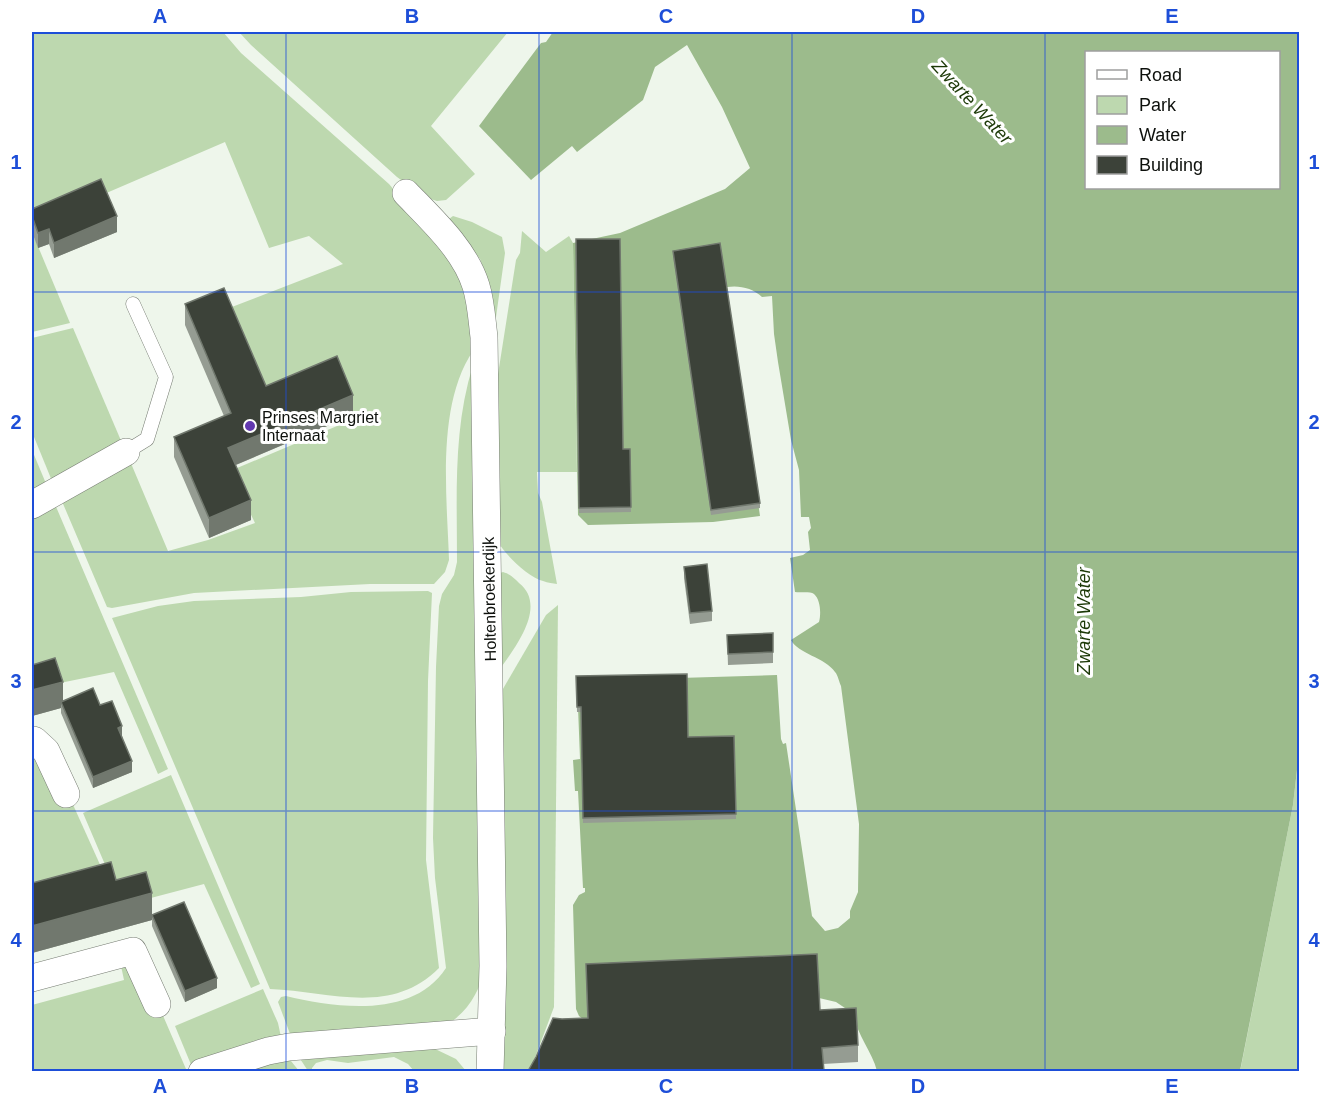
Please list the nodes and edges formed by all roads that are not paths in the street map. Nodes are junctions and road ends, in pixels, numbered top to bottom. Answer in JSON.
{"nodes":[{"id":1,"x":406,"y":193,"type":"dead end"},
{"id":2,"x":133,"y":303,"type":"dead end"},
{"id":3,"x":126,"y":452,"type":"joint"},
{"id":4,"x":32,"y":505,"type":"edge"},
{"id":5,"x":32,"y":741,"type":"edge"},
{"id":6,"x":66,"y":794,"type":"dead end"},
{"id":7,"x":32,"y":978,"type":"edge"},
{"id":8,"x":157,"y":1004,"type":"dead end"},
{"id":9,"x":492,"y":1031,"type":"junction"},
{"id":10,"x":202,"y":1071,"type":"edge"},
{"id":11,"x":490,"y":1071,"type":"edge"}],
"edges":[{"from":1,"to":9,"type":"street","name":"Holtenbroekerdijk"},
{"from":2,"to":3,"type":"lane"},
{"from":3,"to":4,"type":"street"},
{"from":5,"to":6,"type":"street"},
{"from":7,"to":8,"type":"street"},
{"from":9,"to":10,"type":"street"},
{"from":9,"to":11,"type":"street","name":"Holtenbroekerdijk"}]}
